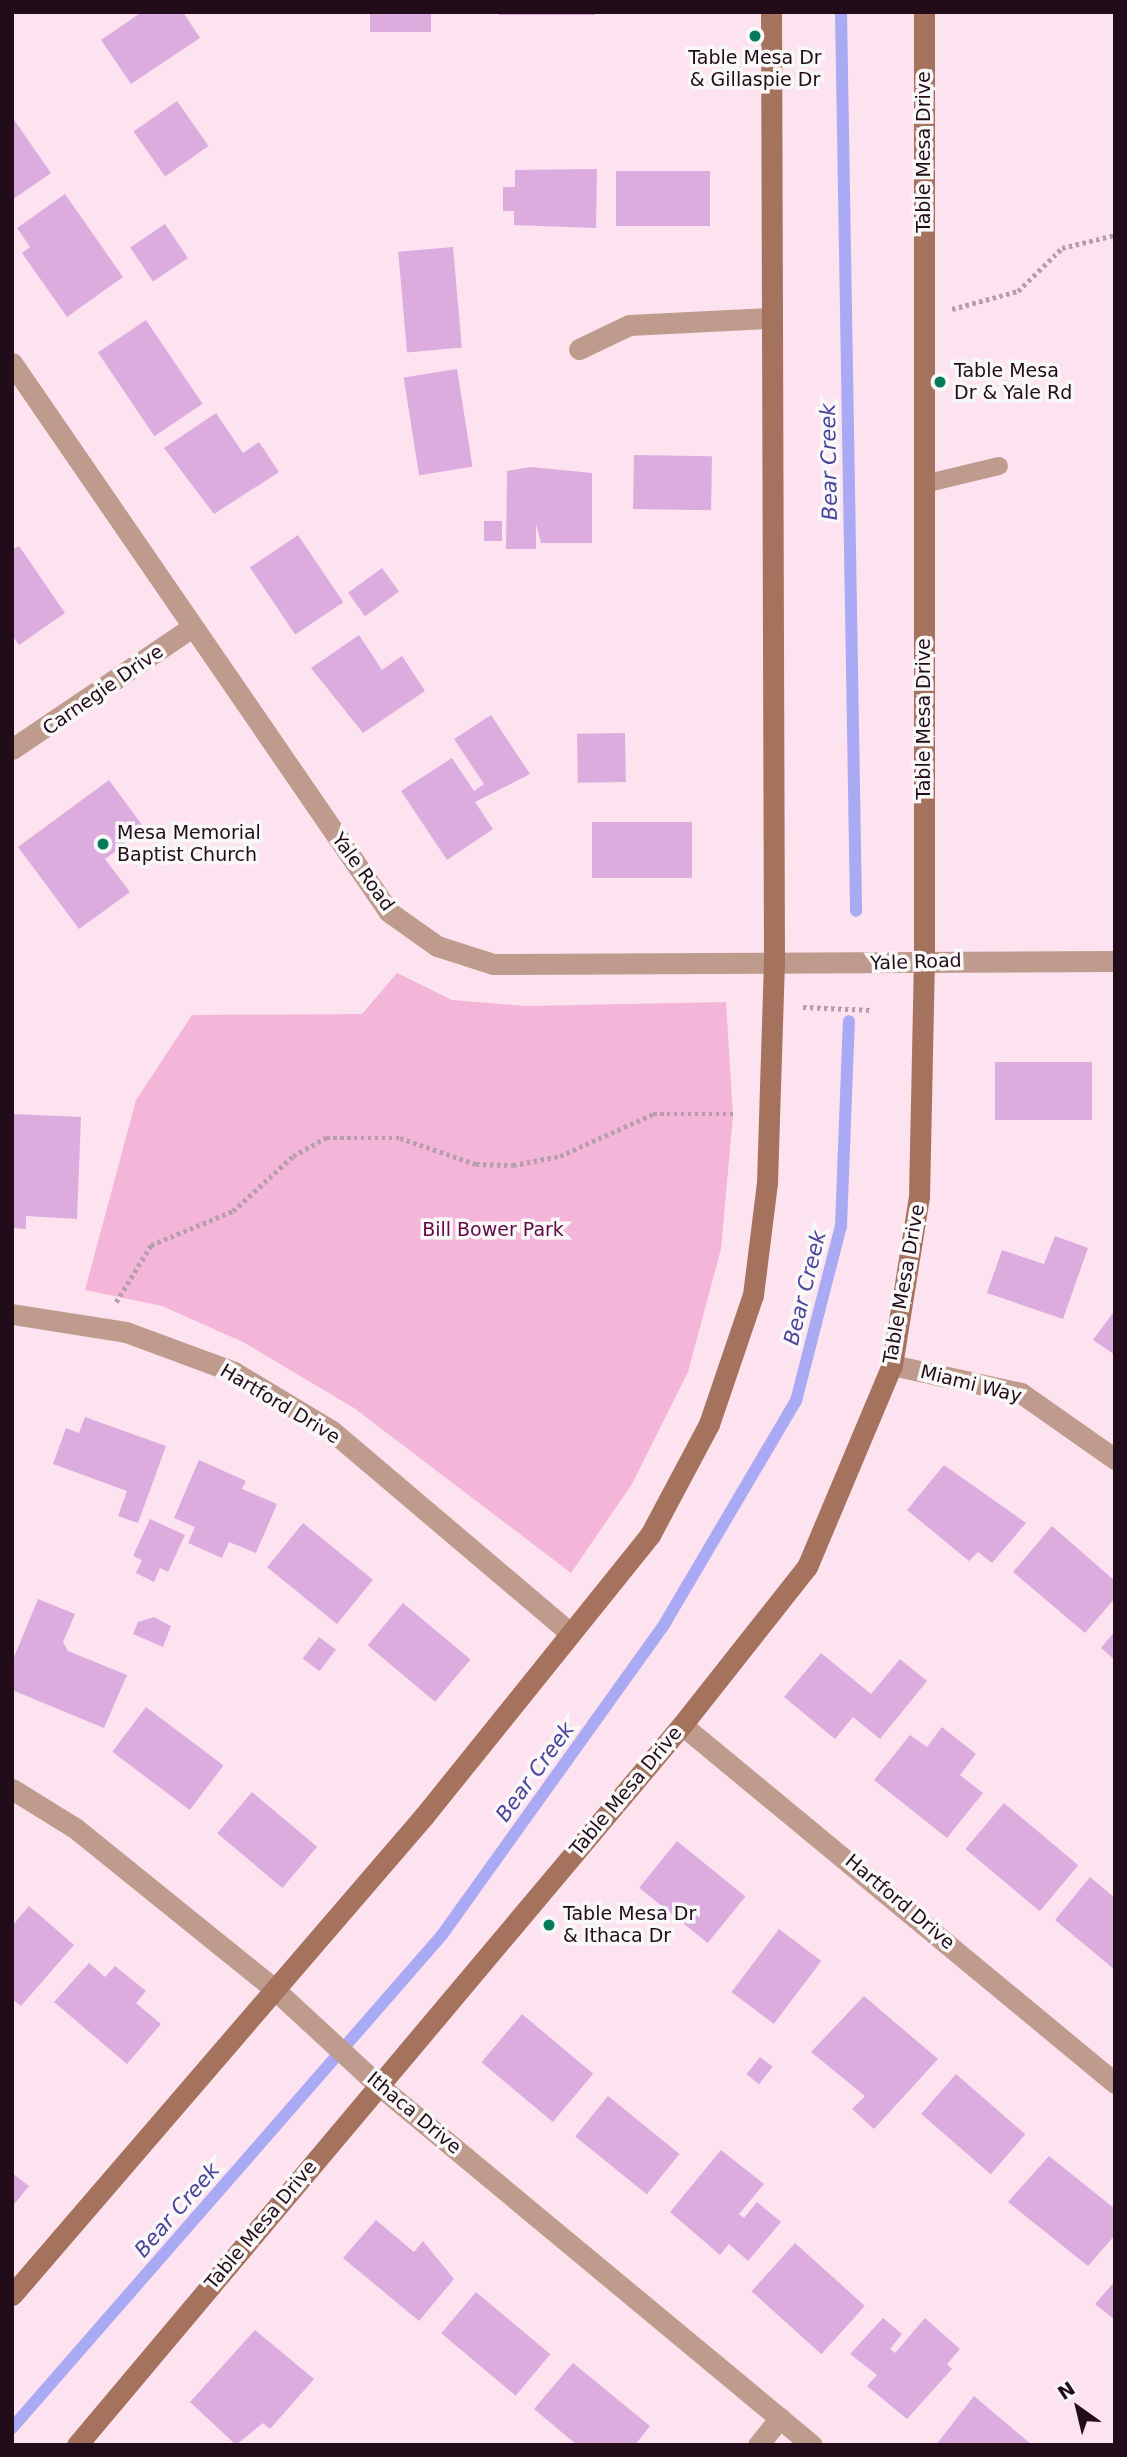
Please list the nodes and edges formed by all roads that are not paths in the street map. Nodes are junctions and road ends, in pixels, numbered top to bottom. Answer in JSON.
{"nodes":[{"id":1,"x":771,"y":12,"type":"edge"},
{"id":2,"x":924,"y":12,"type":"edge"},
{"id":3,"x":769,"y":318,"type":"junction"},
{"id":4,"x":579,"y":349,"type":"dead end"},
{"id":5,"x":12,"y":363,"type":"edge"},
{"id":6,"x":999,"y":466,"type":"dead end"},
{"id":7,"x":924,"y":484,"type":"junction"},
{"id":8,"x":192,"y":627,"type":"junction"},
{"id":9,"x":12,"y":749,"type":"edge"},
{"id":10,"x":1115,"y":961,"type":"edge"},
{"id":11,"x":774,"y":962,"type":"junction"},
{"id":12,"x":925,"y":962,"type":"junction"},
{"id":13,"x":12,"y":1314,"type":"edge"},
{"id":14,"x":892,"y":1365,"type":"junction"},
{"id":15,"x":1115,"y":1459,"type":"edge"},
{"id":16,"x":570,"y":1633,"type":"junction"},
{"id":17,"x":682,"y":1726,"type":"junction"},
{"id":18,"x":12,"y":1789,"type":"edge"},
{"id":19,"x":273,"y":1987,"type":"junction"},
{"id":20,"x":1115,"y":2083,"type":"edge"},
{"id":21,"x":377,"y":2084,"type":"junction"},
{"id":22,"x":12,"y":2295,"type":"edge"},
{"id":23,"x":780,"y":2418,"type":"junction"},
{"id":24,"x":78,"y":2445,"type":"edge"},
{"id":25,"x":758,"y":2445,"type":"edge"},
{"id":26,"x":812,"y":2445,"type":"edge"}],
"edges":[{"from":1,"to":3,"type":"street"},
{"from":2,"to":7,"type":"street","name":"Table Mesa Drive"},
{"from":3,"to":4,"type":"street"},
{"from":3,"to":11,"type":"street"},
{"from":5,"to":8,"type":"street","name":"Yale Road"},
{"from":6,"to":7,"type":"lane"},
{"from":7,"to":12,"type":"street","name":"Table Mesa Drive"},
{"from":8,"to":9,"type":"street","name":"Carnegie Drive"},
{"from":8,"to":11,"type":"street","name":"Yale Road"},
{"from":10,"to":12,"type":"street","name":"Yale Road"},
{"from":11,"to":12,"type":"street","name":"Yale Road"},
{"from":11,"to":16,"type":"street"},
{"from":12,"to":14,"type":"street","name":"Table Mesa Drive"},
{"from":13,"to":16,"type":"street","name":"Hartford Drive"},
{"from":14,"to":15,"type":"street","name":"Miami Way"},
{"from":14,"to":17,"type":"street","name":"Table Mesa Drive"},
{"from":16,"to":19,"type":"street"},
{"from":17,"to":20,"type":"street","name":"Hartford Drive"},
{"from":17,"to":21,"type":"street","name":"Table Mesa Drive"},
{"from":18,"to":19,"type":"street","name":"Ithaca Drive"},
{"from":19,"to":21,"type":"street","name":"Ithaca Drive"},
{"from":19,"to":22,"type":"street"},
{"from":21,"to":23,"type":"street","name":"Ithaca Drive"},
{"from":21,"to":24,"type":"street","name":"Table Mesa Drive"},
{"from":23,"to":25,"type":"street"},
{"from":23,"to":26,"type":"street","name":"Ithaca Drive"}]}
